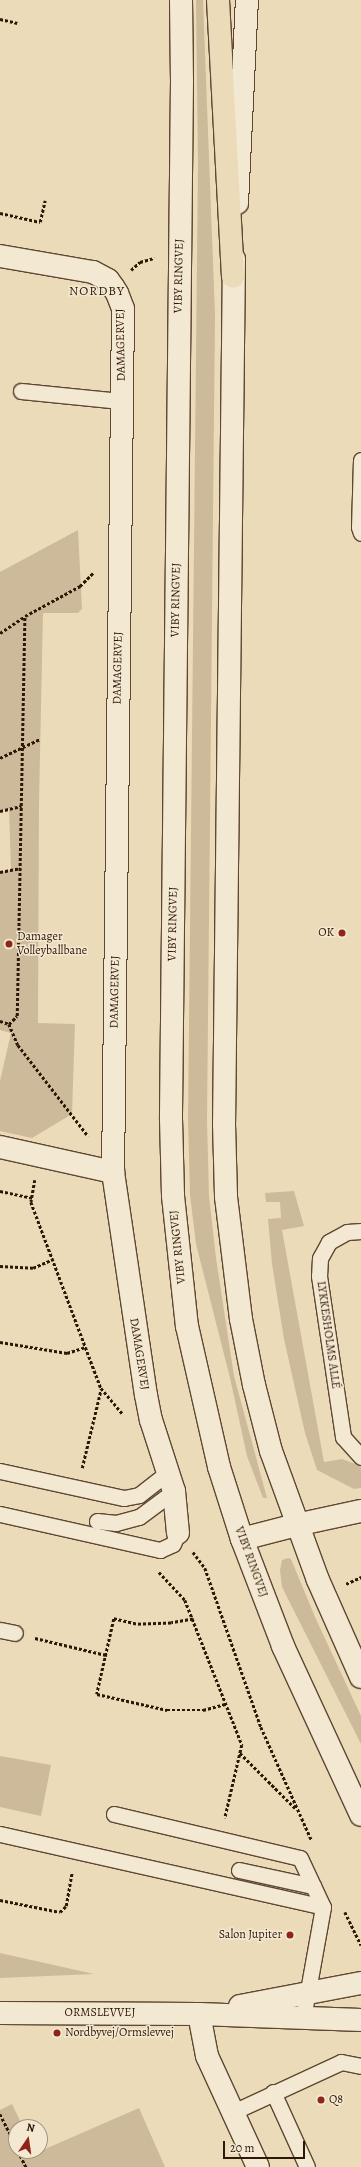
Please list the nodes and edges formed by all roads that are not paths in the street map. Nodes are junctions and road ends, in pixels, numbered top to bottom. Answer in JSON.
{"nodes":[{"id":1,"x":181,"y":0,"type":"edge"},
{"id":2,"x":218,"y":0,"type":"edge"},
{"id":3,"x":247,"y":0,"type":"edge"},
{"id":4,"x":0,"y":256,"type":"edge"},
{"id":5,"x":233,"y":277,"type":"junction"},
{"id":6,"x":22,"y":391,"type":"dead end"},
{"id":7,"x":122,"y":401,"type":"junction"},
{"id":8,"x":361,"y":460,"type":"edge"},
{"id":9,"x":361,"y":533,"type":"edge"},
{"id":10,"x":0,"y":1147,"type":"edge"},
{"id":11,"x":113,"y":1172,"type":"junction"},
{"id":12,"x":361,"y":1231,"type":"edge"},
{"id":13,"x":361,"y":1457,"type":"edge"},
{"id":14,"x":0,"y":1471,"type":"edge"},
{"id":15,"x":171,"y":1482,"type":"junction"},
{"id":16,"x":361,"y":1511,"type":"edge"},
{"id":17,"x":0,"y":1514,"type":"edge"},
{"id":18,"x":97,"y":1521,"type":"dead end"},
{"id":19,"x":296,"y":1525,"type":"junction"},
{"id":20,"x":178,"y":1533,"type":"joint"},
{"id":21,"x":242,"y":1539,"type":"junction"},
{"id":22,"x":0,"y":1630,"type":"edge"},
{"id":23,"x":16,"y":1633,"type":"road end"},
{"id":24,"x":361,"y":1677,"type":"edge"},
{"id":25,"x":306,"y":1697,"type":"junction"},
{"id":26,"x":361,"y":1788,"type":"edge"},
{"id":27,"x":114,"y":1814,"type":"dead end"},
{"id":28,"x":361,"y":1815,"type":"edge"},
{"id":29,"x":0,"y":1834,"type":"edge"},
{"id":30,"x":239,"y":1870,"type":"dead end"},
{"id":31,"x":313,"y":1886,"type":"junction"},
{"id":32,"x":323,"y":1907,"type":"junction"},
{"id":33,"x":361,"y":1983,"type":"edge"},
{"id":34,"x":306,"y":1994,"type":"junction"},
{"id":35,"x":0,"y":2013,"type":"edge"},
{"id":36,"x":199,"y":2014,"type":"junction"},
{"id":37,"x":303,"y":2018,"type":"junction"},
{"id":38,"x":361,"y":2020,"type":"edge"},
{"id":39,"x":361,"y":2066,"type":"edge"},
{"id":40,"x":273,"y":2092,"type":"junction"},
{"id":41,"x":233,"y":2112,"type":"junction"},
{"id":42,"x":258,"y":2167,"type":"edge"},
{"id":43,"x":307,"y":2167,"type":"edge"}],
"edges":[{"from":1,"to":21,"type":"main road","name":"VIBY RINGVEJ"},
{"from":2,"to":5,"type":"highway"},
{"from":3,"to":5,"type":"main road"},
{"from":4,"to":7,"type":"main road","name":"DAMAGERVEJ"},
{"from":5,"to":19,"type":"main road"},
{"from":6,"to":7,"type":"lane"},
{"from":7,"to":11,"type":"main road","name":"DAMAGERVEJ"},
{"from":8,"to":9,"type":"lane"},
{"from":10,"to":11,"type":"main road"},
{"from":11,"to":15,"type":"main road","name":"DAMAGERVEJ"},
{"from":12,"to":13,"type":"lane","name":"LYKKESHOLMS ALLÉ"},
{"from":14,"to":15,"type":"lane"},
{"from":15,"to":18,"type":"lane"},
{"from":15,"to":20,"type":"main road","name":"DAMAGERVEJ"},
{"from":16,"to":19,"type":"main road"},
{"from":17,"to":20,"type":"lane"},
{"from":19,"to":21,"type":"main road"},
{"from":19,"to":24,"type":"main road"},
{"from":21,"to":25,"type":"main road","name":"VIBY RINGVEJ"},
{"from":22,"to":23,"type":"lane"},
{"from":25,"to":26,"type":"main road"},
{"from":25,"to":28,"type":"main road","name":"VIBY RINGVEJ"},
{"from":27,"to":31,"type":"lane"},
{"from":29,"to":32,"type":"lane"},
{"from":30,"to":31,"type":"lane"},
{"from":31,"to":32,"type":"lane"},
{"from":32,"to":34,"type":"lane"},
{"from":33,"to":34,"type":"main road","name":"ORMSLEVVEJ"},
{"from":34,"to":36,"type":"main road","name":"ORMSLEVVEJ"},
{"from":34,"to":37,"type":"lane"},
{"from":35,"to":36,"type":"main road","name":"ORMSLEVVEJ"},
{"from":36,"to":37,"type":"main road","name":"ORMSLEVVEJ"},
{"from":36,"to":41,"type":"main road"},
{"from":37,"to":38,"type":"main road","name":"ORMSLEVVEJ"},
{"from":39,"to":40,"type":"lane"},
{"from":40,"to":41,"type":"lane"},
{"from":40,"to":43,"type":"lane"},
{"from":41,"to":42,"type":"main road"}]}
